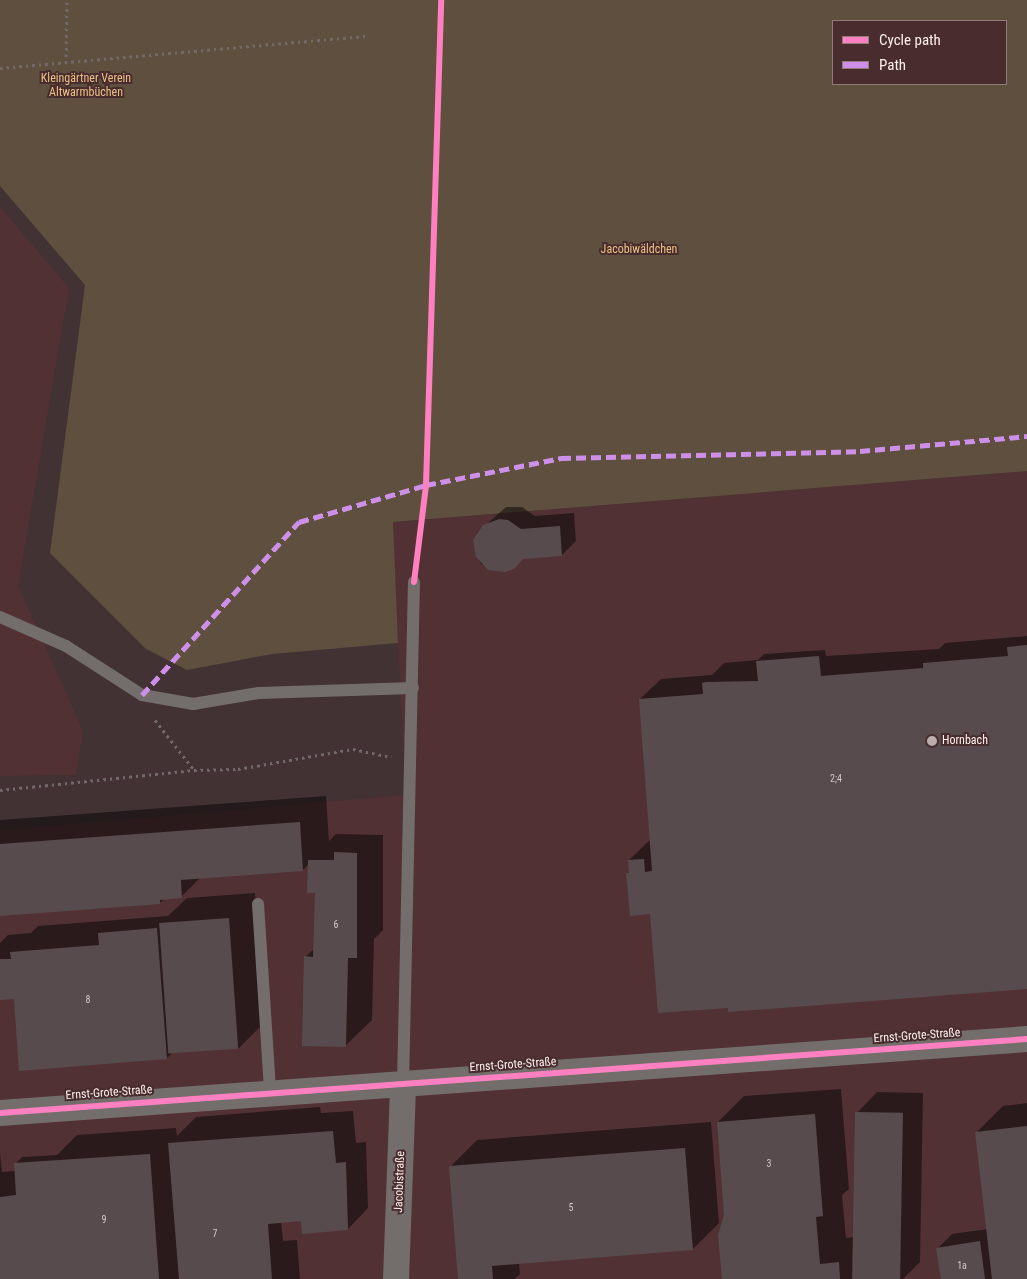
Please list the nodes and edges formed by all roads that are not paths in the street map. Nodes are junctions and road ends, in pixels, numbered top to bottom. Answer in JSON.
{"nodes":[{"id":1,"x":414,"y":582,"type":"dead end"},
{"id":2,"x":0,"y":617,"type":"edge"},
{"id":3,"x":412,"y":688,"type":"junction"},
{"id":4,"x":258,"y":904,"type":"dead end"},
{"id":5,"x":1027,"y":1039,"type":"edge"},
{"id":6,"x":403,"y":1085,"type":"junction"},
{"id":7,"x":270,"y":1092,"type":"junction"},
{"id":8,"x":0,"y":1113,"type":"edge"},
{"id":9,"x":396,"y":1279,"type":"edge"}],
"edges":[{"from":1,"to":3,"type":"lane"},
{"from":2,"to":3,"type":"lane"},
{"from":3,"to":6,"type":"lane"},
{"from":4,"to":7,"type":"lane"},
{"from":5,"to":6,"type":"street","name":"Ernst-Grote-Straße"},
{"from":6,"to":7,"type":"street","name":"Ernst-Grote-Straße"},
{"from":6,"to":9,"type":"street","name":"Jacobistraße"},
{"from":7,"to":8,"type":"street","name":"Ernst-Grote-Straße"}]}
